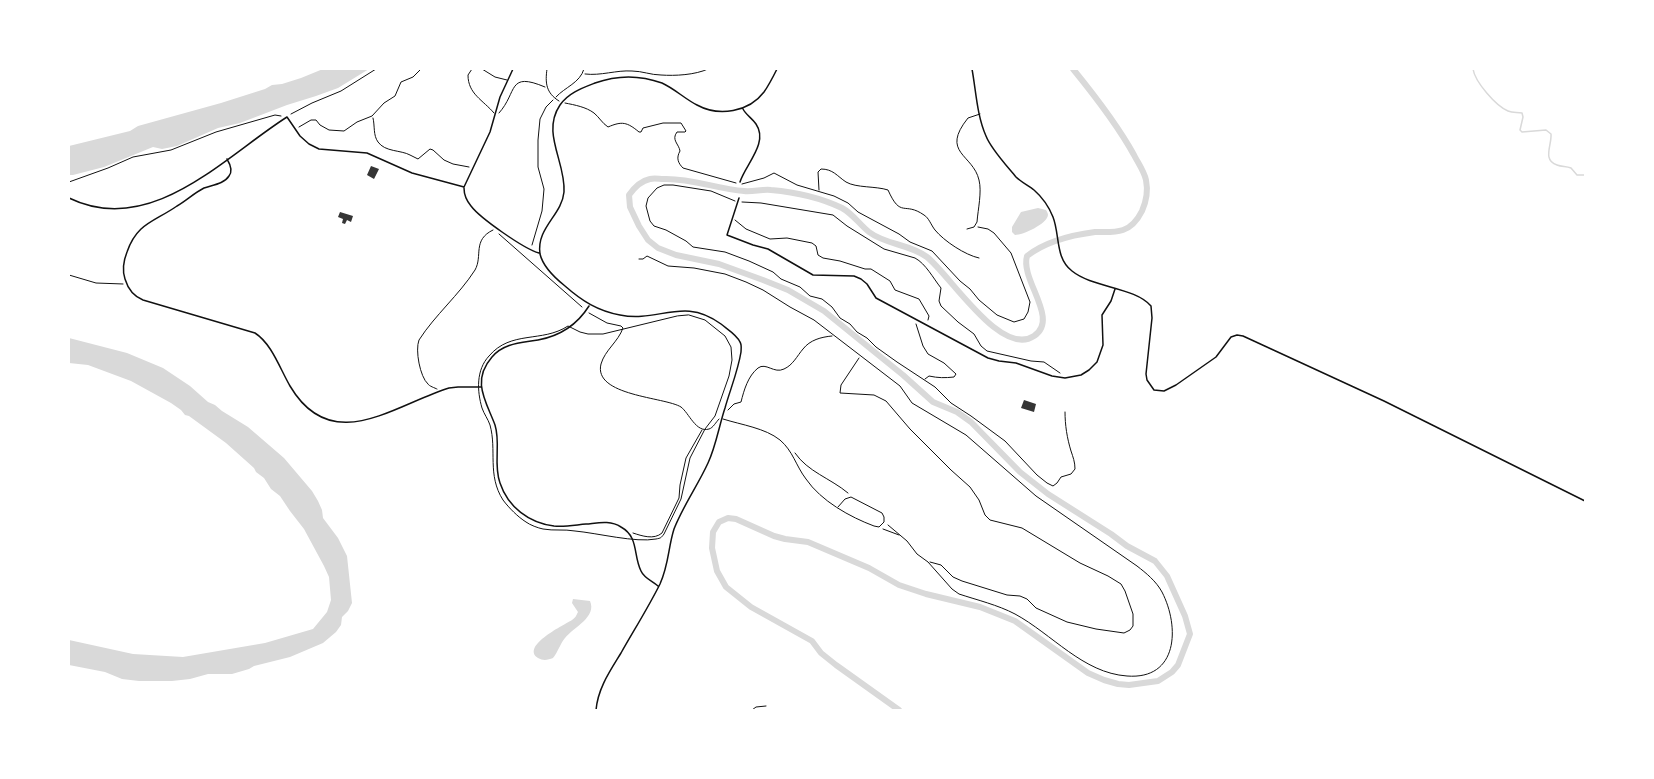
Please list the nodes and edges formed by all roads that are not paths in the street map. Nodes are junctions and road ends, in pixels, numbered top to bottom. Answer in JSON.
{"nodes":[{"id":1,"x":472,"y":69,"type":"edge"},
{"id":2,"x":482,"y":69,"type":"edge"},
{"id":3,"x":513,"y":69,"type":"edge"},
{"id":4,"x":777,"y":69,"type":"edge"},
{"id":5,"x":972,"y":69,"type":"edge"},
{"id":6,"x":508,"y":80,"type":"junction"},
{"id":7,"x":742,"y":108,"type":"junction"},
{"id":8,"x":980,"y":114,"type":"junction"},
{"id":9,"x":495,"y":116,"type":"junction"},
{"id":10,"x":227,"y":159,"type":"junction"},
{"id":11,"x":740,"y":183,"type":"dead end"},
{"id":12,"x":464,"y":187,"type":"junction"},
{"id":13,"x":69,"y":198,"type":"edge"},
{"id":14,"x":739,"y":198,"type":"dead end"},
{"id":15,"x":967,"y":229,"type":"dead end"},
{"id":16,"x":540,"y":253,"type":"junction"},
{"id":17,"x":1115,"y":289,"type":"junction"},
{"id":18,"x":589,"y":305,"type":"junction"},
{"id":19,"x":480,"y":387,"type":"junction"},
{"id":20,"x":723,"y":417,"type":"junction"},
{"id":21,"x":1585,"y":501,"type":"edge"},
{"id":22,"x":838,"y":507,"type":"junction"},
{"id":23,"x":658,"y":586,"type":"junction"},
{"id":24,"x":766,"y":706,"type":"dead end"},
{"id":25,"x":596,"y":710,"type":"edge"},
{"id":26,"x":752,"y":710,"type":"edge"}],
"edges":[{"from":1,"to":9,"type":"lane"},
{"from":2,"to":6,"type":"lane"},
{"from":3,"to":6,"type":"street"},
{"from":4,"to":7,"type":"street"},
{"from":5,"to":8,"type":"street"},
{"from":6,"to":9,"type":"street"},
{"from":7,"to":11,"type":"street"},
{"from":7,"to":16,"type":"street"},
{"from":8,"to":15,"type":"lane"},
{"from":8,"to":17,"type":"street"},
{"from":9,"to":12,"type":"street"},
{"from":10,"to":12,"type":"street"},
{"from":10,"to":13,"type":"street"},
{"from":10,"to":19,"type":"street"},
{"from":12,"to":16,"type":"street"},
{"from":14,"to":17,"type":"street"},
{"from":16,"to":18,"type":"street"},
{"from":17,"to":21,"type":"street"},
{"from":18,"to":19,"type":"street"},
{"from":18,"to":20,"type":"street"},
{"from":19,"to":23,"type":"street"},
{"from":20,"to":22,"type":"lane"},
{"from":20,"to":23,"type":"street"},
{"from":22,"to":22,"type":"lane"},
{"from":23,"to":25,"type":"street"},
{"from":24,"to":26,"type":"lane"}]}
